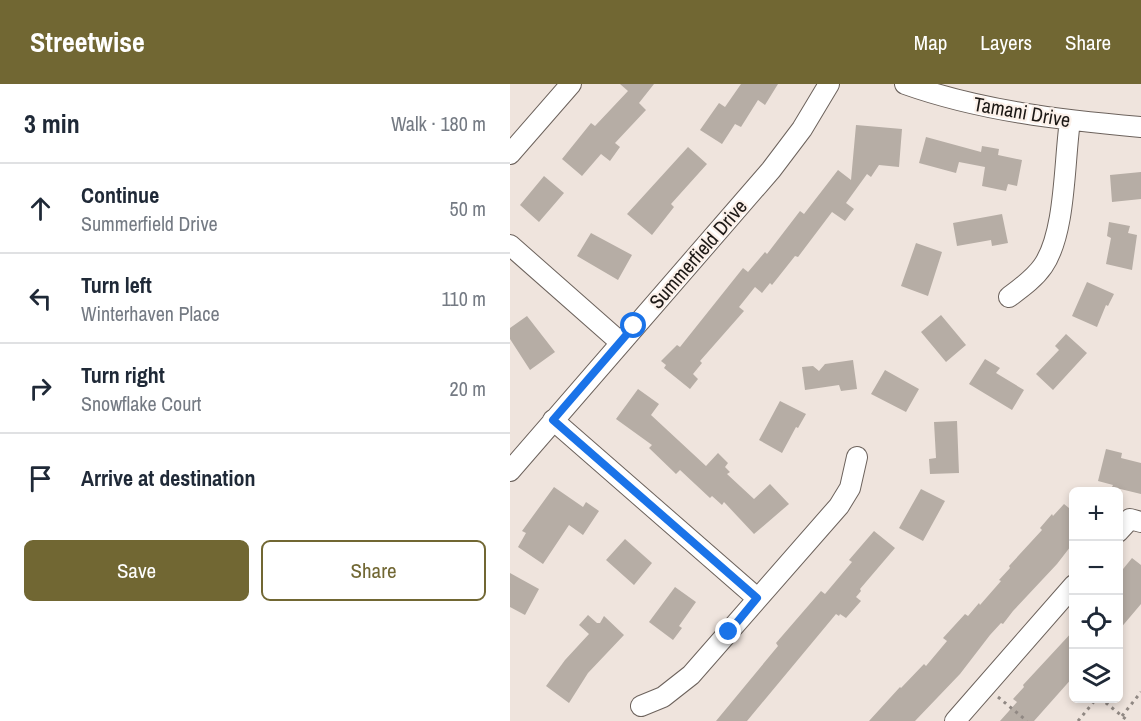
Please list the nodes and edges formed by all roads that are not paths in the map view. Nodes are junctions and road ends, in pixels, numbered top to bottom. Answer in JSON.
{"nodes":[{"id":1,"x":571,"y":84,"type":"edge"},
{"id":2,"x":829,"y":84,"type":"edge"},
{"id":3,"x":905,"y":84,"type":"edge"},
{"id":4,"x":1070,"y":121,"type":"junction"},
{"id":5,"x":1141,"y":127,"type":"edge"},
{"id":6,"x":510,"y":154,"type":"edge"},
{"id":7,"x":510,"y":245,"type":"edge"},
{"id":8,"x":1009,"y":297,"type":"dead end"},
{"id":9,"x":620,"y":342,"type":"junction"},
{"id":10,"x":553,"y":420,"type":"junction"},
{"id":11,"x":857,"y":457,"type":"dead end"},
{"id":12,"x":510,"y":471,"type":"edge"},
{"id":13,"x":1069,"y":591,"type":"edge"},
{"id":14,"x":757,"y":598,"type":"junction"},
{"id":15,"x":641,"y":706,"type":"dead end"},
{"id":16,"x":956,"y":721,"type":"edge"}],
"edges":[{"from":1,"to":6,"type":"street"},
{"from":2,"to":9,"type":"street","name":"Summerfield Drive"},
{"from":3,"to":4,"type":"street","name":"Tamani Drive"},
{"from":4,"to":5,"type":"street","name":"Tamani Drive"},
{"from":4,"to":8,"type":"street"},
{"from":7,"to":9,"type":"street"},
{"from":9,"to":10,"type":"street","name":"Summerfield Drive"},
{"from":10,"to":12,"type":"street","name":"Summerfield Drive"},
{"from":10,"to":14,"type":"street"},
{"from":11,"to":14,"type":"street"},
{"from":13,"to":16,"type":"street"},
{"from":14,"to":15,"type":"street"}]}
